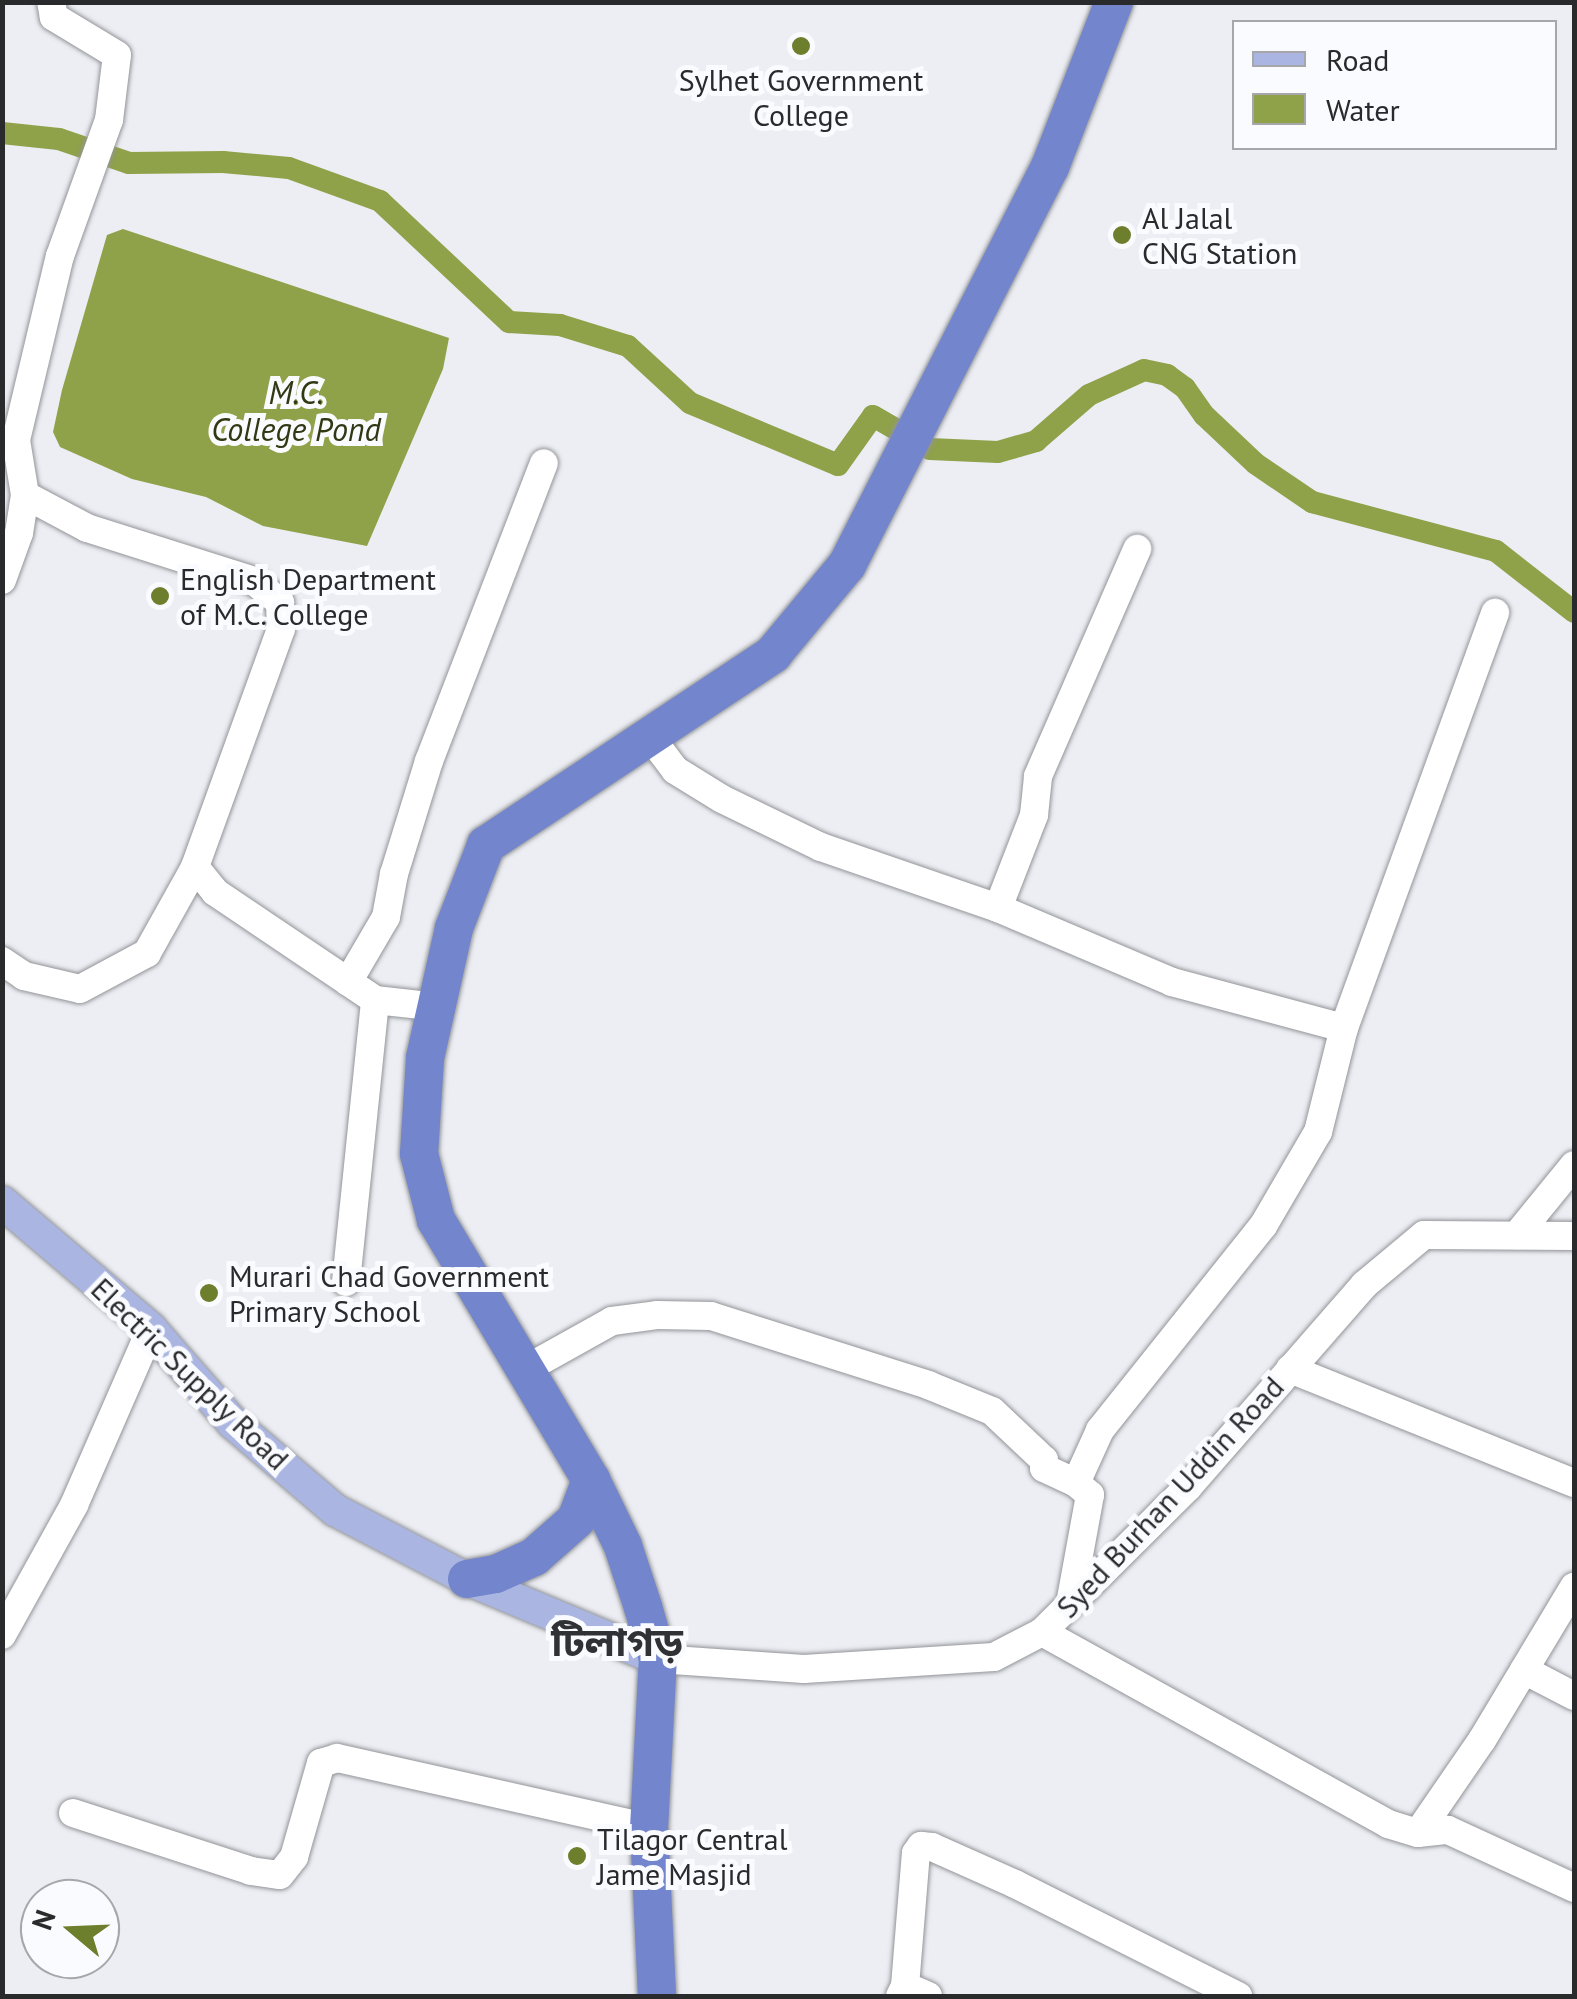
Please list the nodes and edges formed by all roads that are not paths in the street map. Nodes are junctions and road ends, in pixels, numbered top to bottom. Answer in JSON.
{"nodes":[{"id":1,"x":50,"y":2,"type":"edge"},
{"id":2,"x":1114,"y":2,"type":"edge"},
{"id":3,"x":544,"y":464,"type":"dead end"},
{"id":4,"x":25,"y":495,"type":"junction"},
{"id":5,"x":1136,"y":548,"type":"dead end"},
{"id":6,"x":2,"y":580,"type":"edge"},
{"id":7,"x":1495,"y":613,"type":"dead end"},
{"id":8,"x":651,"y":738,"type":"junction"},
{"id":9,"x":195,"y":867,"type":"junction"},
{"id":10,"x":998,"y":908,"type":"junction"},
{"id":11,"x":2,"y":961,"type":"edge"},
{"id":12,"x":348,"y":982,"type":"junction"},
{"id":13,"x":375,"y":1000,"type":"junction"},
{"id":14,"x":438,"y":1007,"type":"junction"},
{"id":15,"x":1344,"y":1028,"type":"junction"},
{"id":16,"x":1574,"y":1165,"type":"edge"},
{"id":17,"x":2,"y":1202,"type":"edge"},
{"id":18,"x":1517,"y":1235,"type":"junction"},
{"id":19,"x":1574,"y":1236,"type":"edge"},
{"id":20,"x":346,"y":1282,"type":"dead end"},
{"id":21,"x":151,"y":1329,"type":"junction"},
{"id":22,"x":526,"y":1369,"type":"junction"},
{"id":23,"x":1290,"y":1369,"type":"junction"},
{"id":24,"x":590,"y":1480,"type":"junction"},
{"id":25,"x":1076,"y":1483,"type":"junction"},
{"id":26,"x":1574,"y":1483,"type":"edge"},
{"id":27,"x":467,"y":1579,"type":"junction"},
{"id":28,"x":1574,"y":1587,"type":"edge"},
{"id":29,"x":1070,"y":1604,"type":"junction"},
{"id":30,"x":1042,"y":1632,"type":"junction"},
{"id":31,"x":2,"y":1635,"type":"edge"},
{"id":32,"x":658,"y":1659,"type":"junction"},
{"id":33,"x":1524,"y":1670,"type":"junction"},
{"id":34,"x":1574,"y":1696,"type":"edge"},
{"id":35,"x":73,"y":1813,"type":"dead end"},
{"id":36,"x":650,"y":1828,"type":"junction"},
{"id":37,"x":1418,"y":1833,"type":"junction"},
{"id":38,"x":1574,"y":1888,"type":"edge"},
{"id":39,"x":911,"y":1993,"type":"edge"},
{"id":40,"x":657,"y":1996,"type":"edge"},
{"id":41,"x":1238,"y":1996,"type":"edge"}],
"edges":[{"from":1,"to":4,"type":"street"},
{"from":2,"to":8,"type":"highway"},
{"from":3,"to":12,"type":"street"},
{"from":4,"to":6,"type":"street"},
{"from":4,"to":9,"type":"street"},
{"from":5,"to":10,"type":"street"},
{"from":7,"to":15,"type":"street"},
{"from":8,"to":10,"type":"street"},
{"from":8,"to":14,"type":"highway"},
{"from":9,"to":11,"type":"street"},
{"from":9,"to":12,"type":"street"},
{"from":10,"to":15,"type":"street"},
{"from":12,"to":13,"type":"street"},
{"from":13,"to":14,"type":"street"},
{"from":13,"to":20,"type":"street"},
{"from":14,"to":22,"type":"highway"},
{"from":15,"to":25,"type":"street"},
{"from":16,"to":18,"type":"street"},
{"from":17,"to":21,"type":"main road","name":"Electric Supply Road"},
{"from":18,"to":19,"type":"street","name":"Syed Burhan Uddin Road"},
{"from":18,"to":23,"type":"street","name":"Syed Burhan Uddin Road"},
{"from":21,"to":27,"type":"main road","name":"Electric Supply Road"},
{"from":21,"to":31,"type":"street"},
{"from":22,"to":24,"type":"highway"},
{"from":22,"to":25,"type":"street"},
{"from":23,"to":26,"type":"street"},
{"from":23,"to":29,"type":"street","name":"Syed Burhan Uddin Road"},
{"from":24,"to":27,"type":"highway"},
{"from":24,"to":32,"type":"highway"},
{"from":25,"to":29,"type":"street"},
{"from":27,"to":32,"type":"main road","name":"Electric Supply Road"},
{"from":28,"to":33,"type":"street"},
{"from":29,"to":30,"type":"street","name":"Syed Burhan Uddin Road"},
{"from":30,"to":32,"type":"street","name":"Syed Burhan Uddin Road"},
{"from":30,"to":37,"type":"street"},
{"from":32,"to":36,"type":"highway"},
{"from":33,"to":34,"type":"street"},
{"from":33,"to":37,"type":"street"},
{"from":35,"to":36,"type":"street"},
{"from":36,"to":40,"type":"highway"},
{"from":37,"to":38,"type":"street"},
{"from":39,"to":41,"type":"street"}]}
